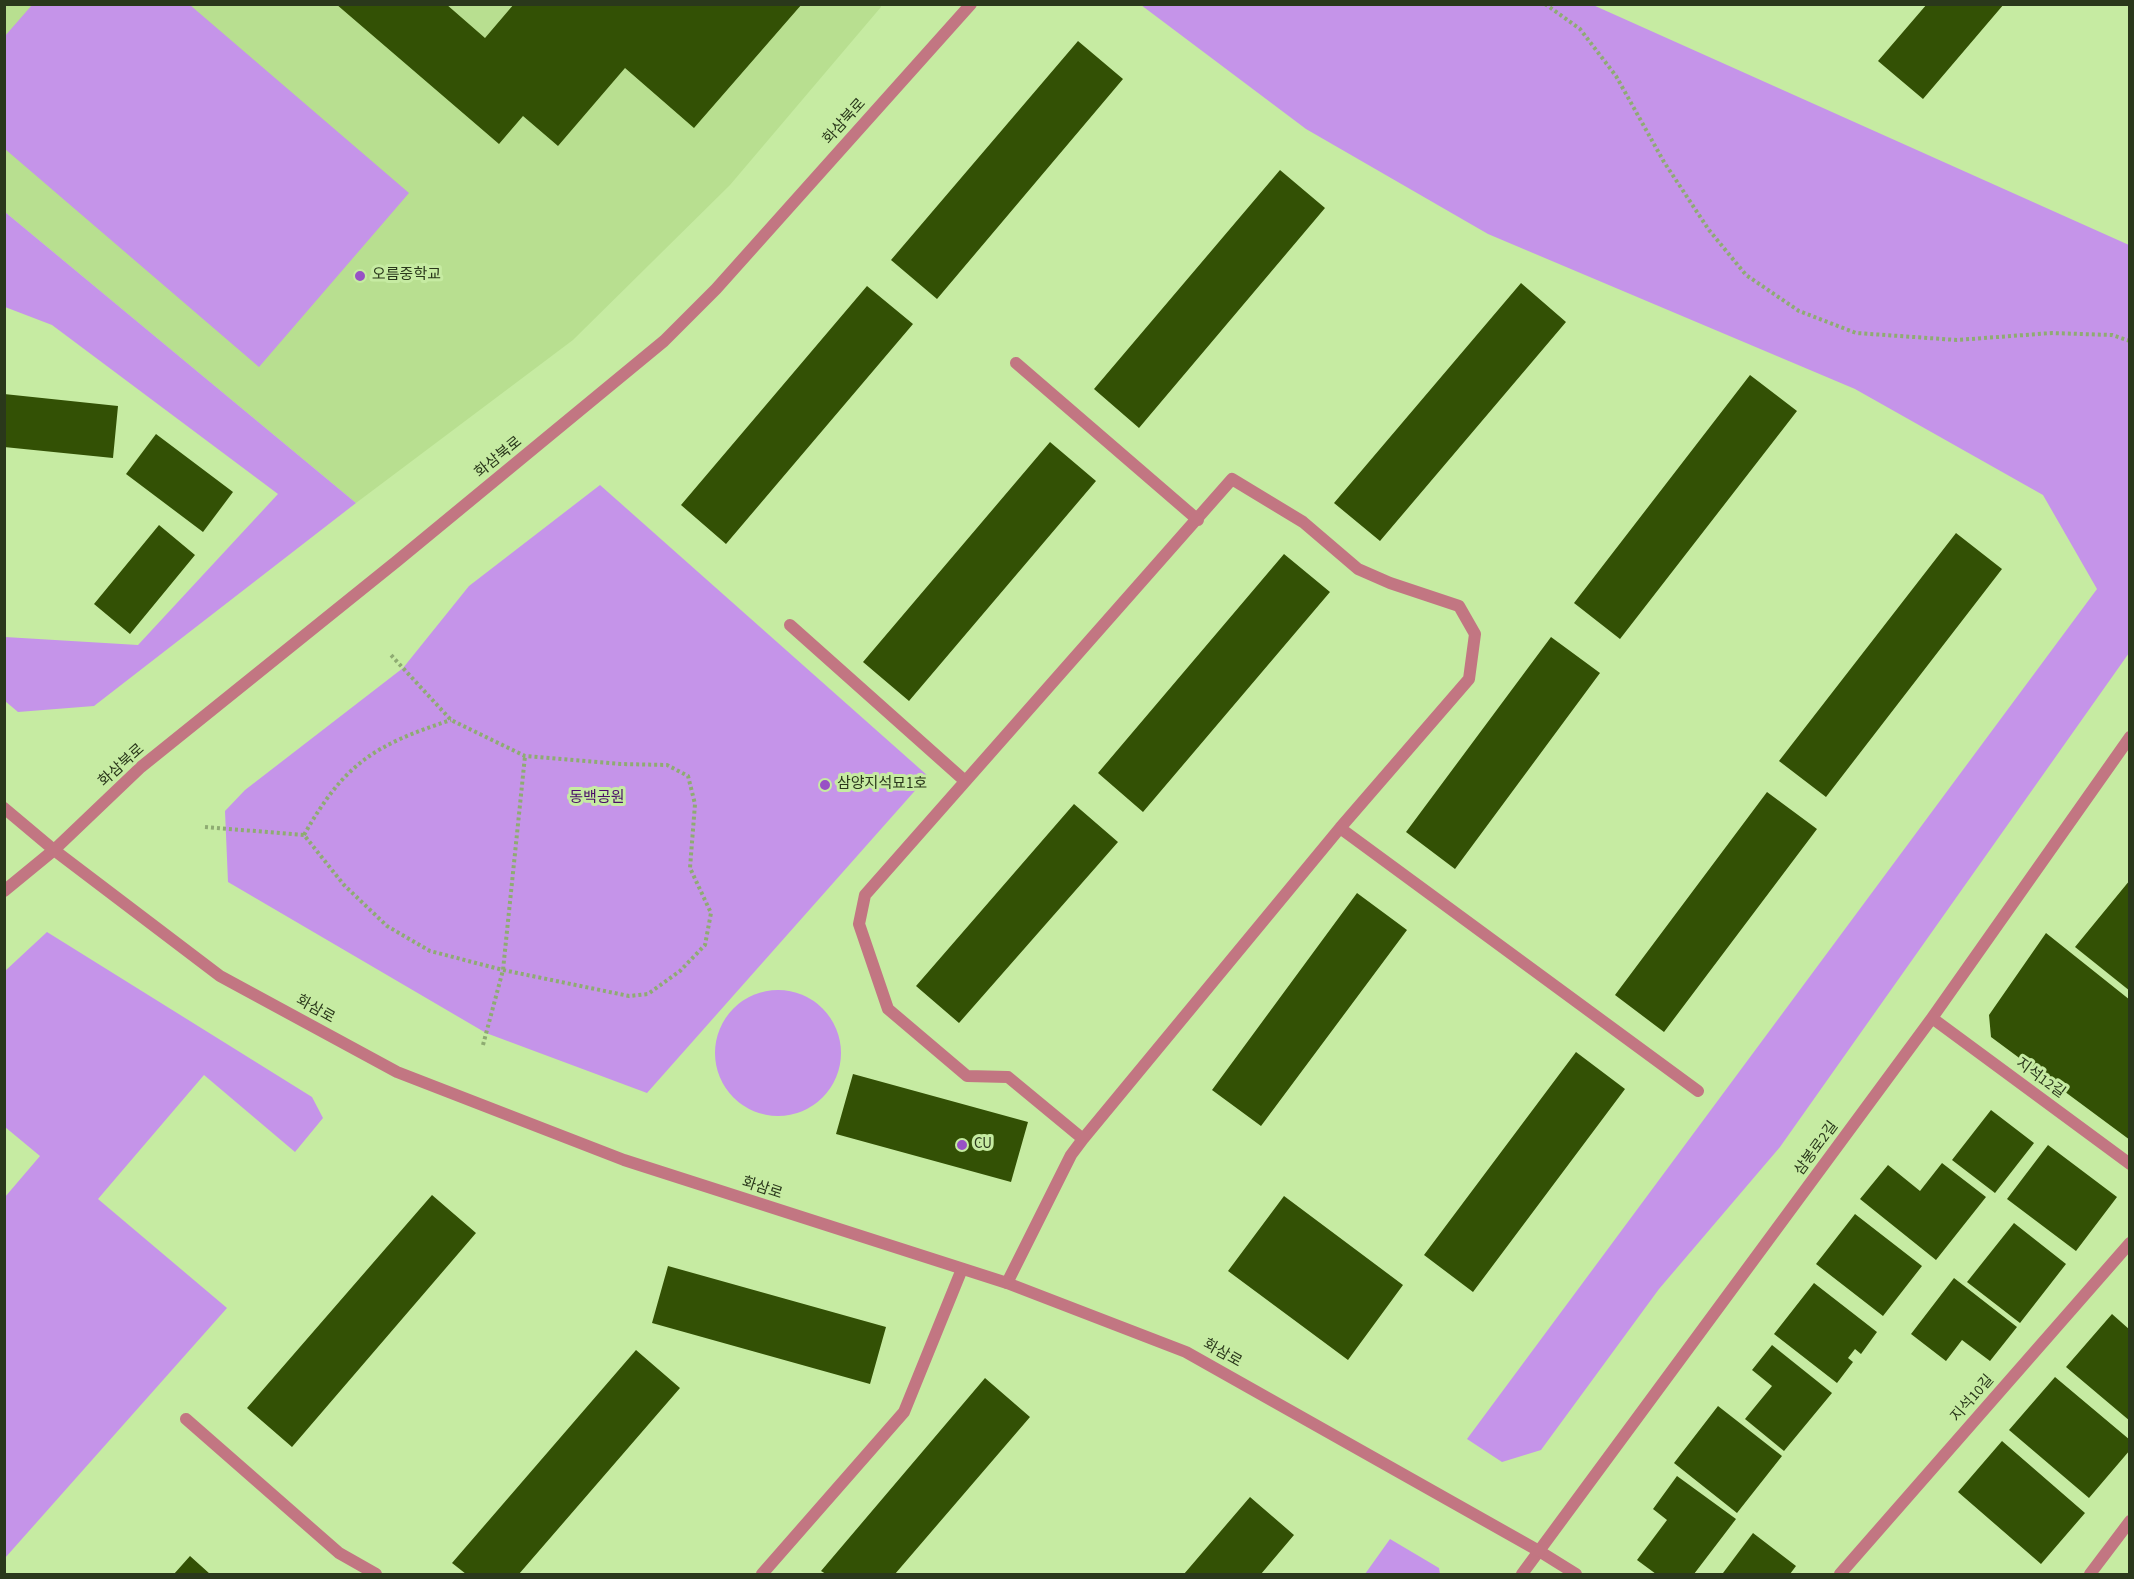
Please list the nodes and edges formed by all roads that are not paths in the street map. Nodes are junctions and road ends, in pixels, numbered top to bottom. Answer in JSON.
{"nodes":[{"id":1,"x":971,"y":4,"type":"edge"},
{"id":2,"x":1016,"y":363,"type":"dead end"},
{"id":3,"x":1198,"y":520,"type":"junction"},
{"id":4,"x":790,"y":625,"type":"dead end"},
{"id":5,"x":2130,"y":737,"type":"edge"},
{"id":6,"x":965,"y":781,"type":"junction"},
{"id":7,"x":4,"y":808,"type":"edge"},
{"id":8,"x":1340,"y":828,"type":"junction"},
{"id":9,"x":54,"y":850,"type":"junction"},
{"id":10,"x":4,"y":891,"type":"edge"},
{"id":11,"x":1932,"y":1018,"type":"junction"},
{"id":12,"x":1698,"y":1091,"type":"dead end"},
{"id":13,"x":1083,"y":1139,"type":"junction"},
{"id":14,"x":2130,"y":1164,"type":"edge"},
{"id":15,"x":2130,"y":1243,"type":"edge"},
{"id":16,"x":962,"y":1269,"type":"junction"},
{"id":17,"x":1006,"y":1283,"type":"junction"},
{"id":18,"x":186,"y":1419,"type":"dead end"},
{"id":19,"x":2130,"y":1521,"type":"edge"},
{"id":20,"x":1539,"y":1551,"type":"junction"},
{"id":21,"x":2094,"y":1573,"type":"edge"},
{"id":22,"x":376,"y":1575,"type":"edge"},
{"id":23,"x":762,"y":1575,"type":"edge"},
{"id":24,"x":1522,"y":1575,"type":"edge"},
{"id":25,"x":1576,"y":1575,"type":"edge"},
{"id":26,"x":1840,"y":1575,"type":"edge"}],
"edges":[{"from":1,"to":9,"type":"street","name":"화삼북로"},
{"from":2,"to":3,"type":"street"},
{"from":3,"to":6,"type":"street"},
{"from":3,"to":8,"type":"street"},
{"from":4,"to":6,"type":"street"},
{"from":5,"to":11,"type":"street","name":"삼봉로2길"},
{"from":6,"to":13,"type":"street"},
{"from":7,"to":9,"type":"street","name":"화삼로"},
{"from":8,"to":12,"type":"street"},
{"from":8,"to":13,"type":"street"},
{"from":9,"to":10,"type":"street","name":"화삼북로"},
{"from":9,"to":16,"type":"street","name":"화삼로"},
{"from":11,"to":14,"type":"street","name":"지석12길"},
{"from":11,"to":20,"type":"street","name":"삼봉로2길"},
{"from":13,"to":17,"type":"street"},
{"from":15,"to":26,"type":"street","name":"지석10길"},
{"from":16,"to":17,"type":"street","name":"화삼로"},
{"from":16,"to":23,"type":"street"},
{"from":17,"to":20,"type":"street","name":"화삼로"},
{"from":18,"to":22,"type":"street"},
{"from":19,"to":21,"type":"street"},
{"from":20,"to":24,"type":"street","name":"삼봉로2길"},
{"from":20,"to":25,"type":"street","name":"화삼로"}]}
